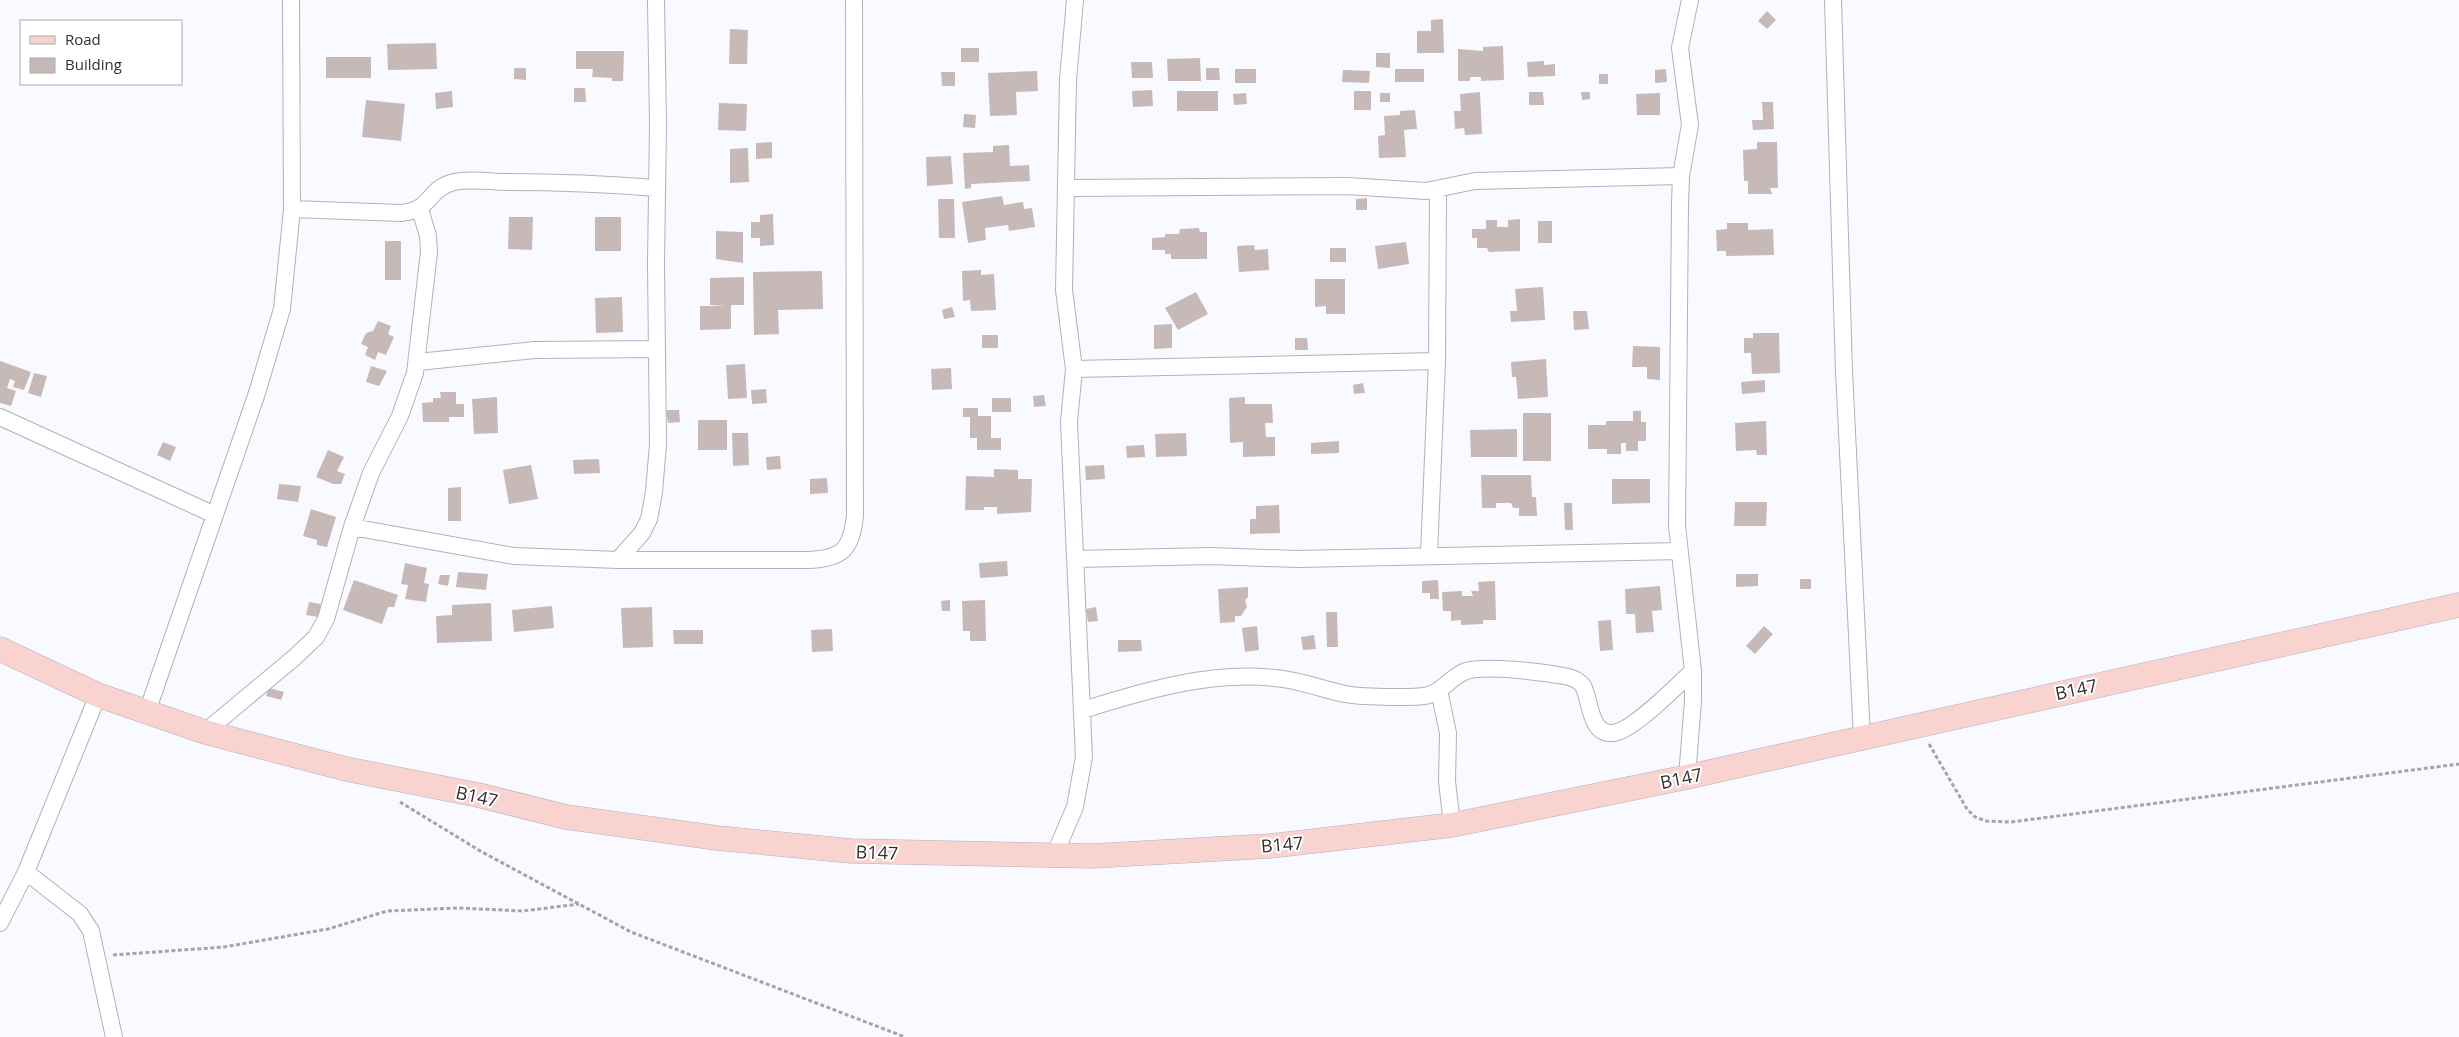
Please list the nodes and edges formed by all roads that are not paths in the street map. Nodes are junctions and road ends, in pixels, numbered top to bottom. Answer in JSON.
{"nodes":[{"id":1,"x":291,"y":0,"type":"edge"},
{"id":2,"x":656,"y":0,"type":"edge"},
{"id":3,"x":854,"y":0,"type":"edge"},
{"id":4,"x":1075,"y":0,"type":"edge"},
{"id":5,"x":1690,"y":0,"type":"edge"},
{"id":6,"x":1833,"y":0,"type":"edge"},
{"id":7,"x":1681,"y":176,"type":"junction"},
{"id":8,"x":656,"y":188,"type":"junction"},
{"id":9,"x":1066,"y":188,"type":"junction"},
{"id":10,"x":1438,"y":189,"type":"junction"},
{"id":11,"x":292,"y":208,"type":"junction"},
{"id":12,"x":420,"y":209,"type":"junction"},
{"id":13,"x":657,"y":349,"type":"junction"},
{"id":14,"x":1437,"y":361,"type":"junction"},
{"id":15,"x":418,"y":362,"type":"junction"},
{"id":16,"x":1074,"y":370,"type":"junction"},
{"id":17,"x":0,"y":417,"type":"edge"},
{"id":18,"x":215,"y":515,"type":"junction"},
{"id":19,"x":352,"y":527,"type":"junction"},
{"id":20,"x":1679,"y":551,"type":"junction"},
{"id":21,"x":1430,"y":554,"type":"junction"},
{"id":22,"x":618,"y":560,"type":"junction"},
{"id":23,"x":1076,"y":560,"type":"junction"},
{"id":24,"x":2459,"y":605,"type":"edge"},
{"id":25,"x":0,"y":649,"type":"edge"},
{"id":26,"x":1693,"y":671,"type":"junction"},
{"id":27,"x":1439,"y":690,"type":"junction"},
{"id":28,"x":98,"y":695,"type":"junction"},
{"id":29,"x":1082,"y":710,"type":"junction"},
{"id":30,"x":147,"y":712,"type":"junction"},
{"id":31,"x":205,"y":732,"type":"junction"},
{"id":32,"x":1862,"y":737,"type":"junction"},
{"id":33,"x":1688,"y":776,"type":"junction"},
{"id":34,"x":1452,"y":825,"type":"junction"},
{"id":35,"x":1054,"y":856,"type":"junction"},
{"id":36,"x":26,"y":872,"type":"junction"},
{"id":37,"x":0,"y":923,"type":"edge"},
{"id":38,"x":114,"y":1037,"type":"edge"}],
"edges":[{"from":1,"to":11,"type":"street"},
{"from":2,"to":8,"type":"street"},
{"from":3,"to":22,"type":"street"},
{"from":4,"to":9,"type":"street"},
{"from":5,"to":7,"type":"street"},
{"from":6,"to":32,"type":"street"},
{"from":7,"to":10,"type":"street"},
{"from":7,"to":20,"type":"street"},
{"from":8,"to":12,"type":"street"},
{"from":8,"to":13,"type":"street"},
{"from":9,"to":10,"type":"street"},
{"from":9,"to":16,"type":"street"},
{"from":10,"to":14,"type":"street"},
{"from":11,"to":12,"type":"street"},
{"from":11,"to":18,"type":"street"},
{"from":12,"to":15,"type":"street"},
{"from":13,"to":15,"type":"street"},
{"from":13,"to":22,"type":"street"},
{"from":14,"to":16,"type":"street"},
{"from":14,"to":21,"type":"street"},
{"from":15,"to":19,"type":"street"},
{"from":16,"to":23,"type":"street"},
{"from":17,"to":18,"type":"street"},
{"from":18,"to":30,"type":"street"},
{"from":19,"to":22,"type":"street"},
{"from":19,"to":31,"type":"street"},
{"from":20,"to":21,"type":"street"},
{"from":20,"to":26,"type":"street"},
{"from":21,"to":23,"type":"street"},
{"from":23,"to":29,"type":"street"},
{"from":24,"to":32,"type":"main road","name":"B147","number":"B147"},
{"from":25,"to":28,"type":"main road","number":"B147"},
{"from":26,"to":27,"type":"street"},
{"from":26,"to":33,"type":"street"},
{"from":27,"to":29,"type":"street"},
{"from":27,"to":34,"type":"street"},
{"from":28,"to":30,"type":"main road","name":"B147","number":"B147"},
{"from":28,"to":36,"type":"street"},
{"from":29,"to":35,"type":"street"},
{"from":30,"to":31,"type":"main road","name":"B147","number":"B147"},
{"from":31,"to":35,"type":"main road","name":"B147","number":"B147"},
{"from":32,"to":33,"type":"main road","name":"B147","number":"B147"},
{"from":33,"to":34,"type":"main road","name":"B147","number":"B147"},
{"from":34,"to":35,"type":"main road","name":"B147","number":"B147"},
{"from":36,"to":37,"type":"street"},
{"from":36,"to":38,"type":"street"}]}
